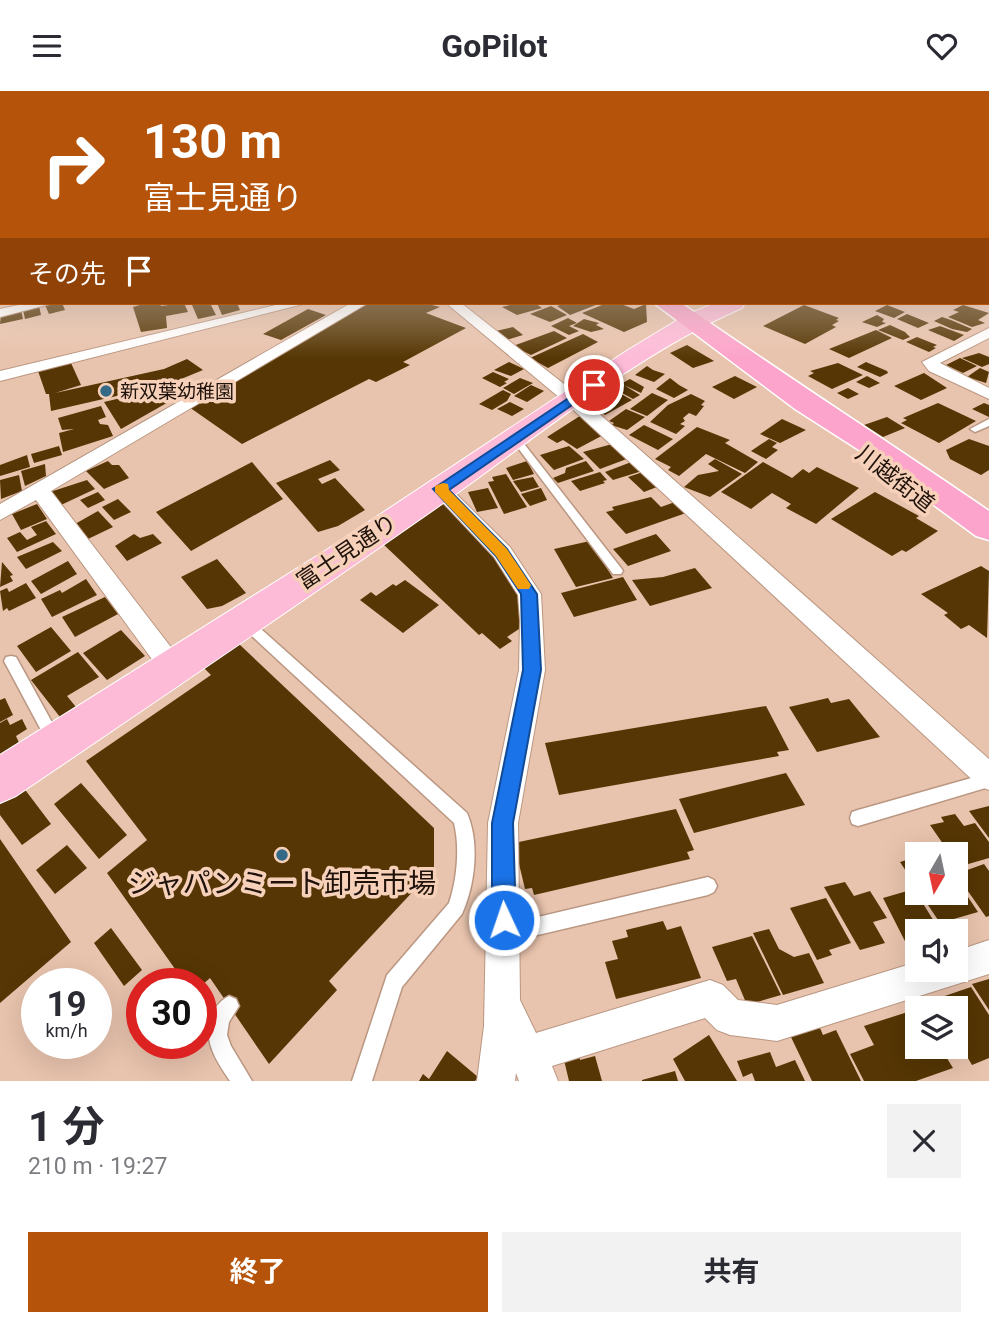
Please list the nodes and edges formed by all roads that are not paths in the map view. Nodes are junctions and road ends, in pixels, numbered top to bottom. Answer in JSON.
{"nodes":[{"id":1,"x":292,"y":305,"type":"edge"},
{"id":2,"x":357,"y":305,"type":"edge"},
{"id":3,"x":455,"y":305,"type":"edge"},
{"id":4,"x":669,"y":305,"type":"edge"},
{"id":5,"x":729,"y":305,"type":"edge"},
{"id":6,"x":17,"y":306,"type":"edge"},
{"id":7,"x":0,"y":313,"type":"edge"},
{"id":8,"x":692,"y":321,"type":"junction"},
{"id":9,"x":989,"y":332,"type":"edge"},
{"id":10,"x":0,"y":376,"type":"edge"},
{"id":11,"x":989,"y":394,"type":"edge"},
{"id":12,"x":572,"y":400,"type":"junction"},
{"id":13,"x":805,"y":403,"type":"junction"},
{"id":14,"x":989,"y":422,"type":"edge"},
{"id":15,"x":975,"y":429,"type":"dead end"},
{"id":16,"x":515,"y":438,"type":"junction"},
{"id":17,"x":39,"y":489,"type":"junction"},
{"id":18,"x":440,"y":489,"type":"junction"},
{"id":19,"x":0,"y":513,"type":"edge"},
{"id":20,"x":989,"y":528,"type":"edge"},
{"id":21,"x":989,"y":551,"type":"edge"},
{"id":22,"x":617,"y":571,"type":"dead end"},
{"id":23,"x":243,"y":620,"type":"junction"},
{"id":24,"x":11,"y":661,"type":"dead end"},
{"id":25,"x":171,"y":666,"type":"junction"},
{"id":26,"x":55,"y":744,"type":"junction"},
{"id":27,"x":989,"y":778,"type":"edge"},
{"id":28,"x":0,"y":781,"type":"edge"},
{"id":29,"x":858,"y":818,"type":"dead end"},
{"id":30,"x":708,"y":887,"type":"dead end"},
{"id":31,"x":504,"y":934,"type":"junction"},
{"id":32,"x":989,"y":957,"type":"edge"},
{"id":33,"x":968,"y":964,"type":"edge"},
{"id":34,"x":908,"y":982,"type":"edge"},
{"id":35,"x":502,"y":1002,"type":"junction"},
{"id":36,"x":229,"y":1006,"type":"dead end"},
{"id":37,"x":533,"y":1068,"type":"edge"},
{"id":38,"x":242,"y":1081,"type":"edge"},
{"id":39,"x":362,"y":1081,"type":"edge"},
{"id":40,"x":496,"y":1081,"type":"edge"}],
"edges":[{"from":1,"to":10,"type":"street"},
{"from":2,"to":17,"type":"street"},
{"from":3,"to":12,"type":"street"},
{"from":4,"to":8,"type":"highway","name":"川越街道"},
{"from":5,"to":8,"type":"main road"},
{"from":6,"to":7,"type":"street"},
{"from":8,"to":12,"type":"main road","name":"富士見通り"},
{"from":8,"to":13,"type":"highway","name":"川越街道"},
{"from":9,"to":11,"type":"street"},
{"from":12,"to":16,"type":"main road","name":"富士見通り"},
{"from":12,"to":27,"type":"street"},
{"from":13,"to":20,"type":"highway","name":"川越街道"},
{"from":13,"to":21,"type":"highway","name":"川越街道"},
{"from":14,"to":15,"type":"lane"},
{"from":16,"to":18,"type":"main road","name":"富士見通り"},
{"from":16,"to":22,"type":"lane"},
{"from":17,"to":19,"type":"street"},
{"from":17,"to":25,"type":"street"},
{"from":18,"to":23,"type":"main road","name":"富士見通り"},
{"from":18,"to":31,"type":"street"},
{"from":23,"to":25,"type":"main road","name":"富士見通り"},
{"from":23,"to":39,"type":"lane"},
{"from":24,"to":26,"type":"lane"},
{"from":25,"to":26,"type":"main road","name":"富士見通り"},
{"from":26,"to":28,"type":"main road","name":"富士見通り"},
{"from":27,"to":29,"type":"lane"},
{"from":30,"to":31,"type":"lane"},
{"from":31,"to":35,"type":"street"},
{"from":32,"to":33,"type":"street"},
{"from":34,"to":37,"type":"street"},
{"from":35,"to":37,"type":"street"},
{"from":35,"to":40,"type":"street"},
{"from":36,"to":38,"type":"lane"}]}
